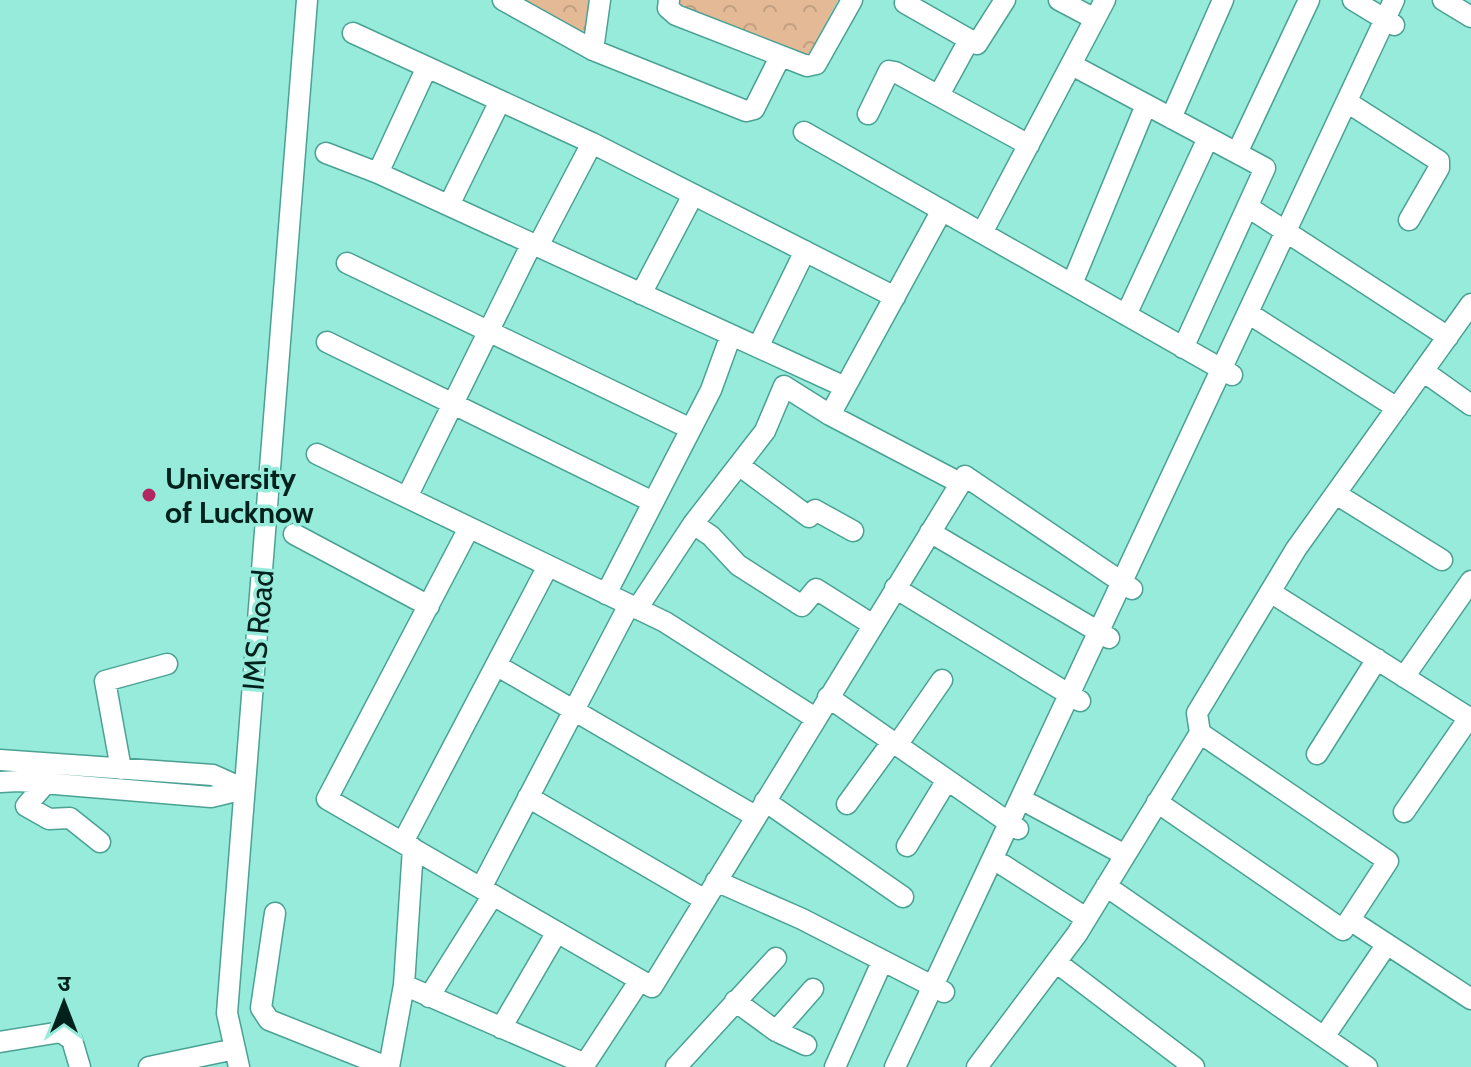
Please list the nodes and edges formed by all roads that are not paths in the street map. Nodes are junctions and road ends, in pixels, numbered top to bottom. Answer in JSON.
{"nodes":[{"id":1,"x":307,"y":0,"type":"edge"},
{"id":2,"x":503,"y":0,"type":"edge"},
{"id":3,"x":600,"y":0,"type":"edge"},
{"id":4,"x":669,"y":0,"type":"edge"},
{"id":5,"x":852,"y":0,"type":"edge"},
{"id":6,"x":1005,"y":0,"type":"edge"},
{"id":7,"x":1059,"y":0,"type":"edge"},
{"id":8,"x":1105,"y":0,"type":"edge"},
{"id":9,"x":1223,"y":0,"type":"edge"},
{"id":10,"x":1309,"y":0,"type":"edge"},
{"id":11,"x":1353,"y":0,"type":"edge"},
{"id":12,"x":1407,"y":0,"type":"edge"},
{"id":13,"x":1443,"y":0,"type":"edge"},
{"id":14,"x":905,"y":3,"type":"dead end"},
{"id":15,"x":1391,"y":15,"type":"edge"},
{"id":16,"x":1471,"y":17,"type":"edge"},
{"id":17,"x":1095,"y":19,"type":"junction"},
{"id":18,"x":353,"y":33,"type":"dead end"},
{"id":19,"x":969,"y":40,"type":"junction"},
{"id":20,"x":593,"y":50,"type":"junction"},
{"id":21,"x":780,"y":57,"type":"junction"},
{"id":22,"x":1072,"y":65,"type":"junction"},
{"id":23,"x":427,"y":67,"type":"junction"},
{"id":24,"x":939,"y":95,"type":"junction"},
{"id":25,"x":500,"y":101,"type":"junction"},
{"id":26,"x":1352,"y":104,"type":"junction"},
{"id":27,"x":1146,"y":105,"type":"junction"},
{"id":28,"x":868,"y":114,"type":"dead end"},
{"id":29,"x":1171,"y":118,"type":"junction"},
{"id":30,"x":804,"y":132,"type":"dead end"},
{"id":31,"x":1208,"y":138,"type":"junction"},
{"id":32,"x":592,"y":143,"type":"junction"},
{"id":33,"x":1029,"y":145,"type":"junction"},
{"id":34,"x":326,"y":153,"type":"dead end"},
{"id":35,"x":1237,"y":153,"type":"junction"},
{"id":36,"x":378,"y":173,"type":"junction"},
{"id":37,"x":693,"y":195,"type":"junction"},
{"id":38,"x":449,"y":205,"type":"junction"},
{"id":39,"x":1248,"y":207,"type":"junction"},
{"id":40,"x":942,"y":210,"type":"junction"},
{"id":41,"x":1409,"y":220,"type":"dead end"},
{"id":42,"x":982,"y":233,"type":"junction"},
{"id":43,"x":1292,"y":233,"type":"junction"},
{"id":44,"x":535,"y":245,"type":"junction"},
{"id":45,"x":805,"y":251,"type":"junction"},
{"id":46,"x":347,"y":263,"type":"dead end"},
{"id":47,"x":1072,"y":284,"type":"junction"},
{"id":48,"x":641,"y":294,"type":"junction"},
{"id":49,"x":895,"y":297,"type":"junction"},
{"id":50,"x":1471,"y":304,"type":"edge"},
{"id":51,"x":1126,"y":315,"type":"junction"},
{"id":52,"x":1253,"y":316,"type":"junction"},
{"id":53,"x":488,"y":331,"type":"junction"},
{"id":54,"x":1458,"y":334,"type":"edge"},
{"id":55,"x":731,"y":335,"type":"junction"},
{"id":56,"x":327,"y":342,"type":"dead end"},
{"id":57,"x":758,"y":347,"type":"junction"},
{"id":58,"x":1183,"y":348,"type":"junction"},
{"id":59,"x":1423,"y":371,"type":"junction"},
{"id":60,"x":1227,"y":372,"type":"junction"},
{"id":61,"x":845,"y":387,"type":"junction"},
{"id":62,"x":453,"y":402,"type":"junction"},
{"id":63,"x":1471,"y":405,"type":"edge"},
{"id":64,"x":1397,"y":408,"type":"junction"},
{"id":65,"x":830,"y":415,"type":"junction"},
{"id":66,"x":691,"y":429,"type":"junction"},
{"id":67,"x":317,"y":454,"type":"dead end"},
{"id":68,"x":740,"y":466,"type":"junction"},
{"id":69,"x":960,"y":483,"type":"junction"},
{"id":70,"x":1336,"y":494,"type":"junction"},
{"id":71,"x":407,"y":497,"type":"junction"},
{"id":72,"x":653,"y":502,"type":"junction"},
{"id":73,"x":693,"y":524,"type":"junction"},
{"id":74,"x":469,"y":528,"type":"junction"},
{"id":75,"x":853,"y":531,"type":"dead end"},
{"id":76,"x":930,"y":532,"type":"junction"},
{"id":77,"x":294,"y":534,"type":"dead end"},
{"id":78,"x":1442,"y":560,"type":"dead end"},
{"id":79,"x":548,"y":566,"type":"junction"},
{"id":80,"x":1471,"y":581,"type":"edge"},
{"id":81,"x":1127,"y":586,"type":"junction"},
{"id":82,"x":895,"y":588,"type":"junction"},
{"id":83,"x":1270,"y":592,"type":"junction"},
{"id":84,"x":606,"y":594,"type":"junction"},
{"id":85,"x":429,"y":606,"type":"junction"},
{"id":86,"x":633,"y":607,"type":"junction"},
{"id":87,"x":873,"y":625,"type":"junction"},
{"id":88,"x":1104,"y":635,"type":"junction"},
{"id":89,"x":1377,"y":659,"type":"junction"},
{"id":90,"x":167,"y":664,"type":"dead end"},
{"id":91,"x":496,"y":665,"type":"junction"},
{"id":92,"x":1404,"y":677,"type":"junction"},
{"id":93,"x":942,"y":680,"type":"dead end"},
{"id":94,"x":828,"y":697,"type":"junction"},
{"id":95,"x":1075,"y":698,"type":"junction"},
{"id":96,"x":575,"y":709,"type":"junction"},
{"id":97,"x":815,"y":718,"type":"junction"},
{"id":98,"x":1470,"y":718,"type":"edge"},
{"id":99,"x":1200,"y":733,"type":"junction"},
{"id":100,"x":895,"y":744,"type":"junction"},
{"id":101,"x":1317,"y":754,"type":"dead end"},
{"id":102,"x":0,"y":760,"type":"edge"},
{"id":103,"x":121,"y":769,"type":"junction"},
{"id":104,"x":947,"y":780,"type":"junction"},
{"id":105,"x":0,"y":782,"type":"edge"},
{"id":106,"x":46,"y":783,"type":"junction"},
{"id":107,"x":244,"y":789,"type":"junction"},
{"id":108,"x":528,"y":797,"type":"junction"},
{"id":109,"x":1157,"y":802,"type":"junction"},
{"id":110,"x":847,"y":804,"type":"dead end"},
{"id":111,"x":1032,"y":805,"type":"junction"},
{"id":112,"x":760,"y":809,"type":"junction"},
{"id":113,"x":1404,"y":812,"type":"dead end"},
{"id":114,"x":1015,"y":827,"type":"junction"},
{"id":115,"x":100,"y":842,"type":"dead end"},
{"id":116,"x":408,"y":845,"type":"junction"},
{"id":117,"x":907,"y":846,"type":"dead end"},
{"id":118,"x":1125,"y":855,"type":"junction"},
{"id":119,"x":1003,"y":865,"type":"junction"},
{"id":120,"x":716,"y":881,"type":"junction"},
{"id":121,"x":1106,"y":886,"type":"junction"},
{"id":122,"x":487,"y":892,"type":"junction"},
{"id":123,"x":903,"y":897,"type":"dead end"},
{"id":124,"x":705,"y":900,"type":"junction"},
{"id":125,"x":275,"y":913,"type":"dead end"},
{"id":126,"x":1086,"y":918,"type":"junction"},
{"id":127,"x":1350,"y":920,"type":"junction"},
{"id":128,"x":557,"y":932,"type":"junction"},
{"id":129,"x":1387,"y":944,"type":"junction"},
{"id":130,"x":776,"y":958,"type":"dead end"},
{"id":131,"x":882,"y":962,"type":"junction"},
{"id":132,"x":1056,"y":962,"type":"junction"},
{"id":133,"x":640,"y":980,"type":"junction"},
{"id":134,"x":404,"y":985,"type":"junction"},
{"id":135,"x":813,"y":989,"type":"dead end"},
{"id":136,"x":939,"y":990,"type":"junction"},
{"id":137,"x":429,"y":997,"type":"junction"},
{"id":138,"x":1471,"y":999,"type":"edge"},
{"id":139,"x":735,"y":1001,"type":"junction"},
{"id":140,"x":501,"y":1028,"type":"junction"},
{"id":141,"x":776,"y":1031,"type":"junction"},
{"id":142,"x":1324,"y":1037,"type":"junction"},
{"id":143,"x":0,"y":1042,"type":"edge"},
{"id":144,"x":806,"y":1045,"type":"dead end"},
{"id":145,"x":237,"y":1058,"type":"edge"},
{"id":146,"x":684,"y":1064,"type":"edge"},
{"id":147,"x":584,"y":1065,"type":"edge"},
{"id":148,"x":80,"y":1067,"type":"edge"},
{"id":149,"x":149,"y":1067,"type":"edge"},
{"id":150,"x":388,"y":1067,"type":"edge"},
{"id":151,"x":835,"y":1067,"type":"edge"},
{"id":152,"x":895,"y":1067,"type":"edge"},
{"id":153,"x":910,"y":1067,"type":"edge"},
{"id":154,"x":977,"y":1067,"type":"edge"},
{"id":155,"x":1194,"y":1067,"type":"edge"},
{"id":156,"x":1367,"y":1067,"type":"edge"}],
"edges":[{"from":1,"to":107,"type":"street","name":"IMS Road"},
{"from":2,"to":20,"type":"street"},
{"from":3,"to":20,"type":"street"},
{"from":4,"to":21,"type":"street"},
{"from":5,"to":21,"type":"street"},
{"from":6,"to":19,"type":"street"},
{"from":7,"to":17,"type":"street"},
{"from":8,"to":17,"type":"street"},
{"from":9,"to":29,"type":"street"},
{"from":10,"to":35,"type":"street"},
{"from":11,"to":15,"type":"street"},
{"from":12,"to":15,"type":"street"},
{"from":13,"to":16,"type":"street"},
{"from":14,"to":19,"type":"street"},
{"from":15,"to":26,"type":"street"},
{"from":17,"to":22,"type":"street"},
{"from":18,"to":23,"type":"street"},
{"from":19,"to":24,"type":"street"},
{"from":20,"to":21,"type":"street"},
{"from":22,"to":27,"type":"street"},
{"from":22,"to":33,"type":"street"},
{"from":23,"to":25,"type":"street"},
{"from":23,"to":36,"type":"street"},
{"from":24,"to":28,"type":"street"},
{"from":24,"to":33,"type":"street"},
{"from":25,"to":32,"type":"street"},
{"from":25,"to":38,"type":"street"},
{"from":26,"to":41,"type":"street"},
{"from":26,"to":43,"type":"street"},
{"from":27,"to":29,"type":"street"},
{"from":27,"to":47,"type":"street"},
{"from":29,"to":31,"type":"street"},
{"from":30,"to":40,"type":"street"},
{"from":31,"to":35,"type":"street"},
{"from":31,"to":51,"type":"street"},
{"from":32,"to":37,"type":"street"},
{"from":32,"to":44,"type":"street"},
{"from":33,"to":42,"type":"street"},
{"from":34,"to":36,"type":"street"},
{"from":35,"to":39,"type":"street"},
{"from":36,"to":38,"type":"street"},
{"from":37,"to":45,"type":"street"},
{"from":37,"to":48,"type":"street"},
{"from":38,"to":44,"type":"street"},
{"from":39,"to":43,"type":"street"},
{"from":39,"to":58,"type":"street"},
{"from":40,"to":42,"type":"street"},
{"from":40,"to":49,"type":"street"},
{"from":42,"to":47,"type":"street"},
{"from":43,"to":52,"type":"street"},
{"from":43,"to":54,"type":"street"},
{"from":44,"to":48,"type":"street"},
{"from":44,"to":53,"type":"street"},
{"from":45,"to":49,"type":"street"},
{"from":45,"to":57,"type":"street"},
{"from":46,"to":53,"type":"street"},
{"from":47,"to":51,"type":"street"},
{"from":48,"to":55,"type":"street"},
{"from":49,"to":61,"type":"street"},
{"from":50,"to":54,"type":"street"},
{"from":51,"to":58,"type":"street"},
{"from":52,"to":60,"type":"street"},
{"from":52,"to":64,"type":"street"},
{"from":53,"to":62,"type":"street"},
{"from":53,"to":66,"type":"street"},
{"from":54,"to":59,"type":"street"},
{"from":55,"to":57,"type":"street"},
{"from":55,"to":66,"type":"street"},
{"from":56,"to":62,"type":"street"},
{"from":57,"to":61,"type":"street"},
{"from":58,"to":60,"type":"street"},
{"from":59,"to":63,"type":"street"},
{"from":59,"to":64,"type":"street"},
{"from":60,"to":81,"type":"street"},
{"from":61,"to":65,"type":"street"},
{"from":62,"to":71,"type":"street"},
{"from":62,"to":72,"type":"street"},
{"from":64,"to":70,"type":"street"},
{"from":65,"to":68,"type":"street"},
{"from":65,"to":69,"type":"street"},
{"from":66,"to":72,"type":"street"},
{"from":67,"to":71,"type":"street"},
{"from":68,"to":73,"type":"street"},
{"from":68,"to":75,"type":"street"},
{"from":69,"to":76,"type":"street"},
{"from":69,"to":81,"type":"street"},
{"from":70,"to":78,"type":"street"},
{"from":70,"to":83,"type":"street"},
{"from":71,"to":74,"type":"street"},
{"from":72,"to":84,"type":"street"},
{"from":73,"to":86,"type":"street"},
{"from":73,"to":87,"type":"street"},
{"from":74,"to":79,"type":"street"},
{"from":74,"to":85,"type":"street"},
{"from":76,"to":82,"type":"street"},
{"from":76,"to":88,"type":"street"},
{"from":77,"to":85,"type":"street"},
{"from":79,"to":84,"type":"street"},
{"from":79,"to":91,"type":"street"},
{"from":80,"to":92,"type":"street"},
{"from":81,"to":88,"type":"street"},
{"from":82,"to":87,"type":"street"},
{"from":82,"to":95,"type":"street"},
{"from":83,"to":89,"type":"street"},
{"from":83,"to":99,"type":"street"},
{"from":84,"to":86,"type":"street"},
{"from":85,"to":116,"type":"street"},
{"from":86,"to":96,"type":"street"},
{"from":86,"to":97,"type":"street"},
{"from":87,"to":94,"type":"street"},
{"from":88,"to":95,"type":"street"},
{"from":89,"to":92,"type":"street"},
{"from":89,"to":101,"type":"street"},
{"from":90,"to":103,"type":"street"},
{"from":91,"to":96,"type":"street"},
{"from":91,"to":116,"type":"street"},
{"from":92,"to":98,"type":"street"},
{"from":93,"to":100,"type":"street"},
{"from":94,"to":97,"type":"street"},
{"from":94,"to":100,"type":"street"},
{"from":95,"to":111,"type":"street"},
{"from":95,"to":114,"type":"street"},
{"from":96,"to":108,"type":"street"},
{"from":96,"to":112,"type":"street"},
{"from":97,"to":112,"type":"street"},
{"from":98,"to":113,"type":"street"},
{"from":99,"to":109,"type":"street"},
{"from":99,"to":127,"type":"street"},
{"from":100,"to":104,"type":"street"},
{"from":100,"to":110,"type":"street"},
{"from":102,"to":103,"type":"street"},
{"from":103,"to":107,"type":"street"},
{"from":104,"to":114,"type":"street"},
{"from":104,"to":117,"type":"street"},
{"from":105,"to":106,"type":"street"},
{"from":106,"to":107,"type":"street"},
{"from":106,"to":115,"type":"street"},
{"from":107,"to":145,"type":"street","name":"IMS Road"},
{"from":108,"to":122,"type":"street"},
{"from":108,"to":124,"type":"street"},
{"from":109,"to":118,"type":"street"},
{"from":109,"to":127,"type":"street"},
{"from":111,"to":114,"type":"street"},
{"from":111,"to":118,"type":"street"},
{"from":112,"to":120,"type":"street"},
{"from":112,"to":123,"type":"street"},
{"from":114,"to":119,"type":"street"},
{"from":114,"to":136,"type":"street"},
{"from":116,"to":122,"type":"street"},
{"from":116,"to":134,"type":"street"},
{"from":118,"to":121,"type":"street"},
{"from":119,"to":126,"type":"street"},
{"from":119,"to":136,"type":"street"},
{"from":120,"to":124,"type":"street"},
{"from":120,"to":131,"type":"street"},
{"from":121,"to":126,"type":"street"},
{"from":121,"to":142,"type":"street"},
{"from":122,"to":128,"type":"street"},
{"from":122,"to":137,"type":"street"},
{"from":124,"to":133,"type":"street"},
{"from":125,"to":150,"type":"street"},
{"from":126,"to":132,"type":"street"},
{"from":127,"to":129,"type":"street"},
{"from":128,"to":133,"type":"street"},
{"from":128,"to":140,"type":"street"},
{"from":129,"to":138,"type":"street"},
{"from":129,"to":142,"type":"street"},
{"from":130,"to":139,"type":"street"},
{"from":131,"to":136,"type":"street"},
{"from":131,"to":151,"type":"street"},
{"from":132,"to":154,"type":"street"},
{"from":132,"to":155,"type":"street"},
{"from":133,"to":147,"type":"street"},
{"from":134,"to":137,"type":"street"},
{"from":134,"to":150,"type":"street"},
{"from":135,"to":141,"type":"street"},
{"from":136,"to":152,"type":"street"},
{"from":136,"to":153,"type":"street"},
{"from":137,"to":140,"type":"street"},
{"from":139,"to":141,"type":"street"},
{"from":139,"to":146,"type":"street"},
{"from":140,"to":147,"type":"street"},
{"from":141,"to":144,"type":"street"},
{"from":142,"to":156,"type":"street"},
{"from":143,"to":148,"type":"street"},
{"from":145,"to":149,"type":"street"}]}
